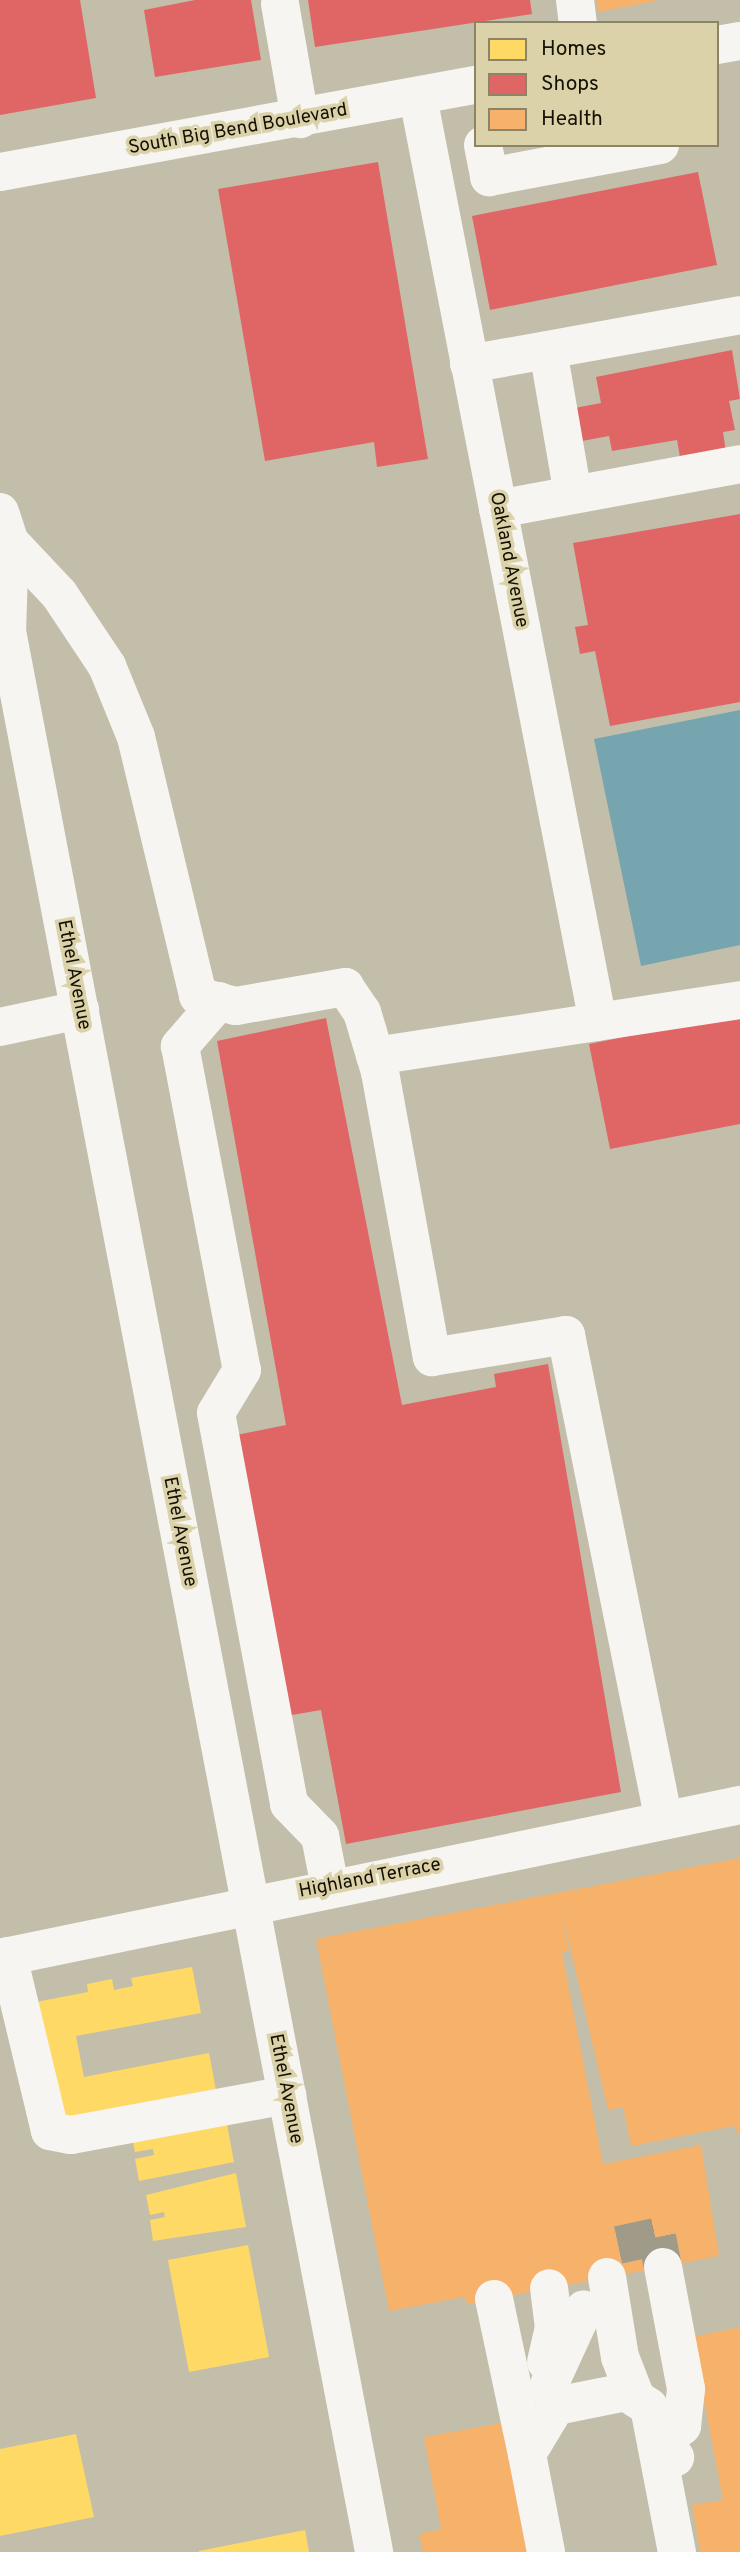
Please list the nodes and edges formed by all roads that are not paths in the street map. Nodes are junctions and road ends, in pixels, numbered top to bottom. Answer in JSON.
{"nodes":[{"id":1,"x":575,"y":0,"type":"edge"},
{"id":2,"x":280,"y":4,"type":"dead end"},
{"id":3,"x":578,"y":21,"type":"edge"},
{"id":4,"x":740,"y":41,"type":"edge"},
{"id":5,"x":719,"y":45,"type":"edge"},
{"id":6,"x":474,"y":93,"type":"edge"},
{"id":7,"x":418,"y":97,"type":"junction"},
{"id":8,"x":300,"y":119,"type":"junction"},
{"id":9,"x":483,"y":147,"type":"edge"},
{"id":10,"x":649,"y":147,"type":"edge"},
{"id":11,"x":0,"y":172,"type":"edge"},
{"id":12,"x":740,"y":315,"type":"edge"},
{"id":13,"x":548,"y":350,"type":"junction"},
{"id":14,"x":469,"y":364,"type":"junction"},
{"id":15,"x":740,"y":464,"type":"edge"},
{"id":16,"x":573,"y":494,"type":"junction"},
{"id":17,"x":498,"y":509,"type":"junction"},
{"id":18,"x":5,"y":527,"type":"edge"},
{"id":19,"x":740,"y":1000,"type":"edge"},
{"id":20,"x":219,"y":1001,"type":"junction"},
{"id":21,"x":80,"y":1010,"type":"junction"},
{"id":22,"x":598,"y":1022,"type":"junction"},
{"id":23,"x":0,"y":1027,"type":"edge"},
{"id":24,"x":375,"y":1056,"type":"junction"},
{"id":25,"x":740,"y":1805,"type":"edge"},
{"id":26,"x":664,"y":1820,"type":"junction"},
{"id":27,"x":330,"y":1887,"type":"junction"},
{"id":28,"x":250,"y":1903,"type":"junction"},
{"id":29,"x":4,"y":1957,"type":"edge"},
{"id":30,"x":287,"y":2095,"type":"junction"},
{"id":31,"x":663,"y":2267,"type":"tunnel mouth"},
{"id":32,"x":494,"y":2299,"type":"dead end"},
{"id":33,"x":553,"y":2394,"type":"junction"},
{"id":34,"x":636,"y":2398,"type":"junction"},
{"id":35,"x":657,"y":2445,"type":"junction"},
{"id":36,"x":527,"y":2454,"type":"junction"},
{"id":37,"x":374,"y":2552,"type":"edge"},
{"id":38,"x":546,"y":2552,"type":"edge"},
{"id":39,"x":677,"y":2552,"type":"edge"},
{"id":40,"x":700,"y":2552,"type":"edge"}],
"edges":[{"from":1,"to":3,"type":"street"},
{"from":2,"to":8,"type":"street"},
{"from":4,"to":5,"type":"street"},
{"from":6,"to":7,"type":"street","name":"South Big Bend Boulevard"},
{"from":7,"to":8,"type":"street","name":"South Big Bend Boulevard"},
{"from":7,"to":14,"type":"street","name":"Oakland Avenue"},
{"from":8,"to":11,"type":"street","name":"South Big Bend Boulevard"},
{"from":9,"to":10,"type":"street"},
{"from":12,"to":13,"type":"street"},
{"from":13,"to":14,"type":"street"},
{"from":13,"to":16,"type":"street"},
{"from":14,"to":17,"type":"street","name":"Oakland Avenue"},
{"from":15,"to":16,"type":"street"},
{"from":16,"to":17,"type":"street"},
{"from":17,"to":22,"type":"street","name":"Oakland Avenue"},
{"from":18,"to":20,"type":"street"},
{"from":18,"to":21,"type":"street","name":"Ethel Avenue"},
{"from":19,"to":22,"type":"street"},
{"from":20,"to":24,"type":"street"},
{"from":20,"to":27,"type":"street"},
{"from":21,"to":23,"type":"street"},
{"from":21,"to":28,"type":"street","name":"Ethel Avenue"},
{"from":22,"to":24,"type":"street"},
{"from":24,"to":26,"type":"street"},
{"from":25,"to":26,"type":"street","name":"Highland Terrace"},
{"from":26,"to":27,"type":"street","name":"Highland Terrace"},
{"from":27,"to":28,"type":"street","name":"Highland Terrace"},
{"from":28,"to":29,"type":"street","name":"Highland Terrace"},
{"from":28,"to":30,"type":"street","name":"Ethel Avenue"},
{"from":29,"to":30,"type":"street"},
{"from":30,"to":37,"type":"street","name":"Ethel Avenue"},
{"from":31,"to":35,"type":"street"},
{"from":32,"to":36,"type":"street"},
{"from":33,"to":34,"type":"street"},
{"from":33,"to":34,"type":"street"},
{"from":33,"to":36,"type":"street"},
{"from":34,"to":35,"type":"street"},
{"from":35,"to":39,"type":"street"},
{"from":35,"to":40,"type":"street"},
{"from":36,"to":38,"type":"street"}]}
